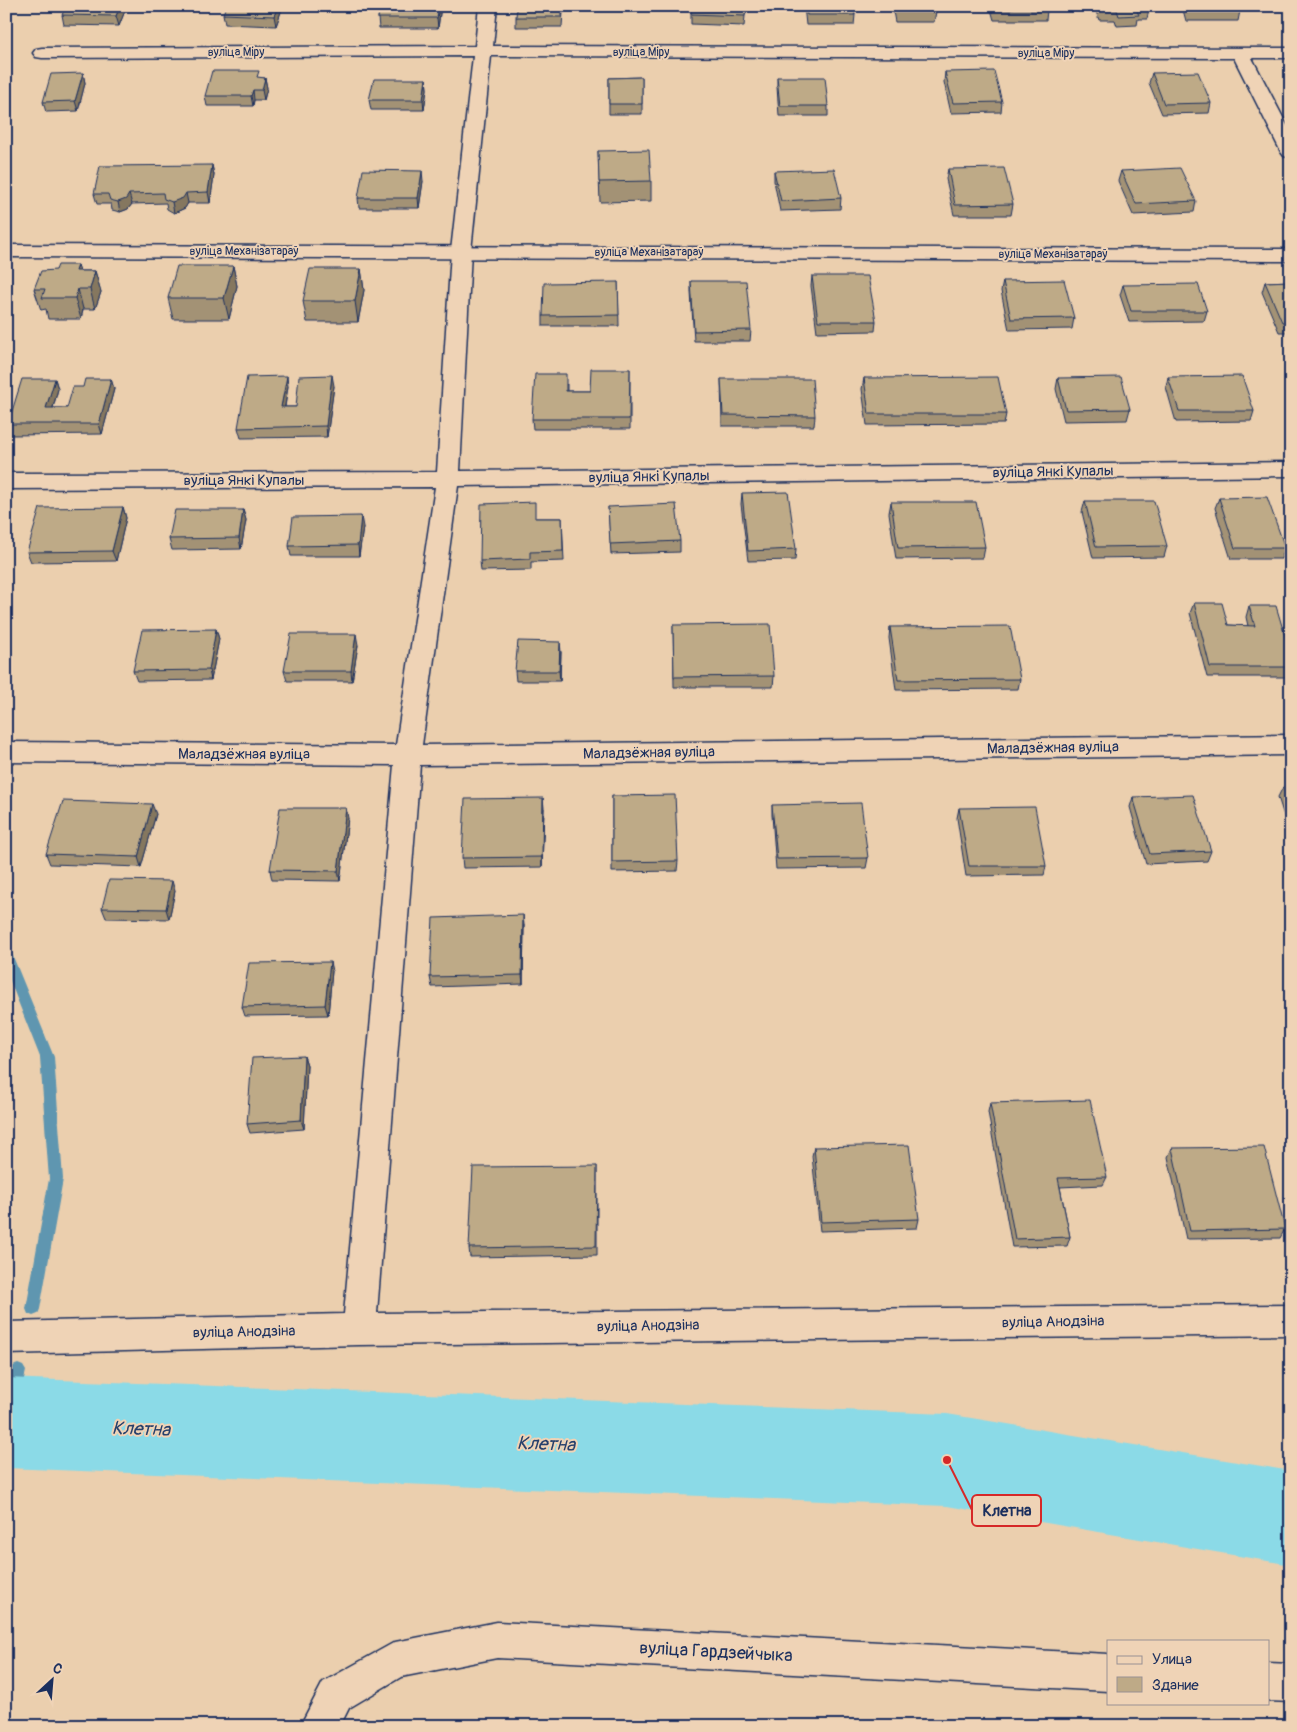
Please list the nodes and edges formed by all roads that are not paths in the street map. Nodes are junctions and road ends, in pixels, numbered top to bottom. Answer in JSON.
{"nodes":[{"id":1,"x":488,"y":6,"type":"edge"},
{"id":2,"x":483,"y":51,"type":"junction"},
{"id":3,"x":42,"y":53,"type":"dead end"},
{"id":4,"x":1240,"y":53,"type":"junction"},
{"id":5,"x":1291,"y":53,"type":"edge"},
{"id":6,"x":1291,"y":152,"type":"edge"},
{"id":7,"x":461,"y":250,"type":"junction"},
{"id":8,"x":6,"y":251,"type":"edge"},
{"id":9,"x":1291,"y":255,"type":"edge"},
{"id":10,"x":1291,"y":469,"type":"edge"},
{"id":11,"x":448,"y":479,"type":"junction"},
{"id":12,"x":6,"y":481,"type":"edge"},
{"id":13,"x":1291,"y":745,"type":"edge"},
{"id":14,"x":6,"y":752,"type":"edge"},
{"id":15,"x":408,"y":756,"type":"junction"},
{"id":16,"x":1291,"y":1320,"type":"edge"},
{"id":17,"x":359,"y":1329,"type":"junction"},
{"id":18,"x":6,"y":1338,"type":"edge"},
{"id":19,"x":1107,"y":1674,"type":"edge"},
{"id":20,"x":1270,"y":1682,"type":"edge"},
{"id":21,"x":1291,"y":1683,"type":"edge"},
{"id":22,"x":328,"y":1710,"type":"edge"}],
"edges":[{"from":1,"to":2,"type":"street"},
{"from":2,"to":3,"type":"street","name":"вуліца Міру"},
{"from":2,"to":4,"type":"street","name":"вуліца Міру"},
{"from":2,"to":7,"type":"street"},
{"from":4,"to":5,"type":"street","name":"вуліца Міру"},
{"from":4,"to":6,"type":"street"},
{"from":7,"to":8,"type":"street","name":"вуліца Механізатараў"},
{"from":7,"to":9,"type":"street","name":"вуліца Механізатараў"},
{"from":7,"to":11,"type":"street"},
{"from":10,"to":11,"type":"street","name":"вуліца Янкі Купалы"},
{"from":11,"to":12,"type":"street","name":"вуліца Янкі Купалы"},
{"from":11,"to":15,"type":"street"},
{"from":13,"to":15,"type":"street","name":"Маладзёжная вуліца"},
{"from":14,"to":15,"type":"street","name":"Маладзёжная вуліца"},
{"from":15,"to":17,"type":"street"},
{"from":16,"to":17,"type":"street","name":"вуліца Анодзіна"},
{"from":17,"to":18,"type":"street","name":"вуліца Анодзіна"},
{"from":19,"to":22,"type":"street","name":"вуліца Гардзейчыка"},
{"from":20,"to":21,"type":"street"}]}
